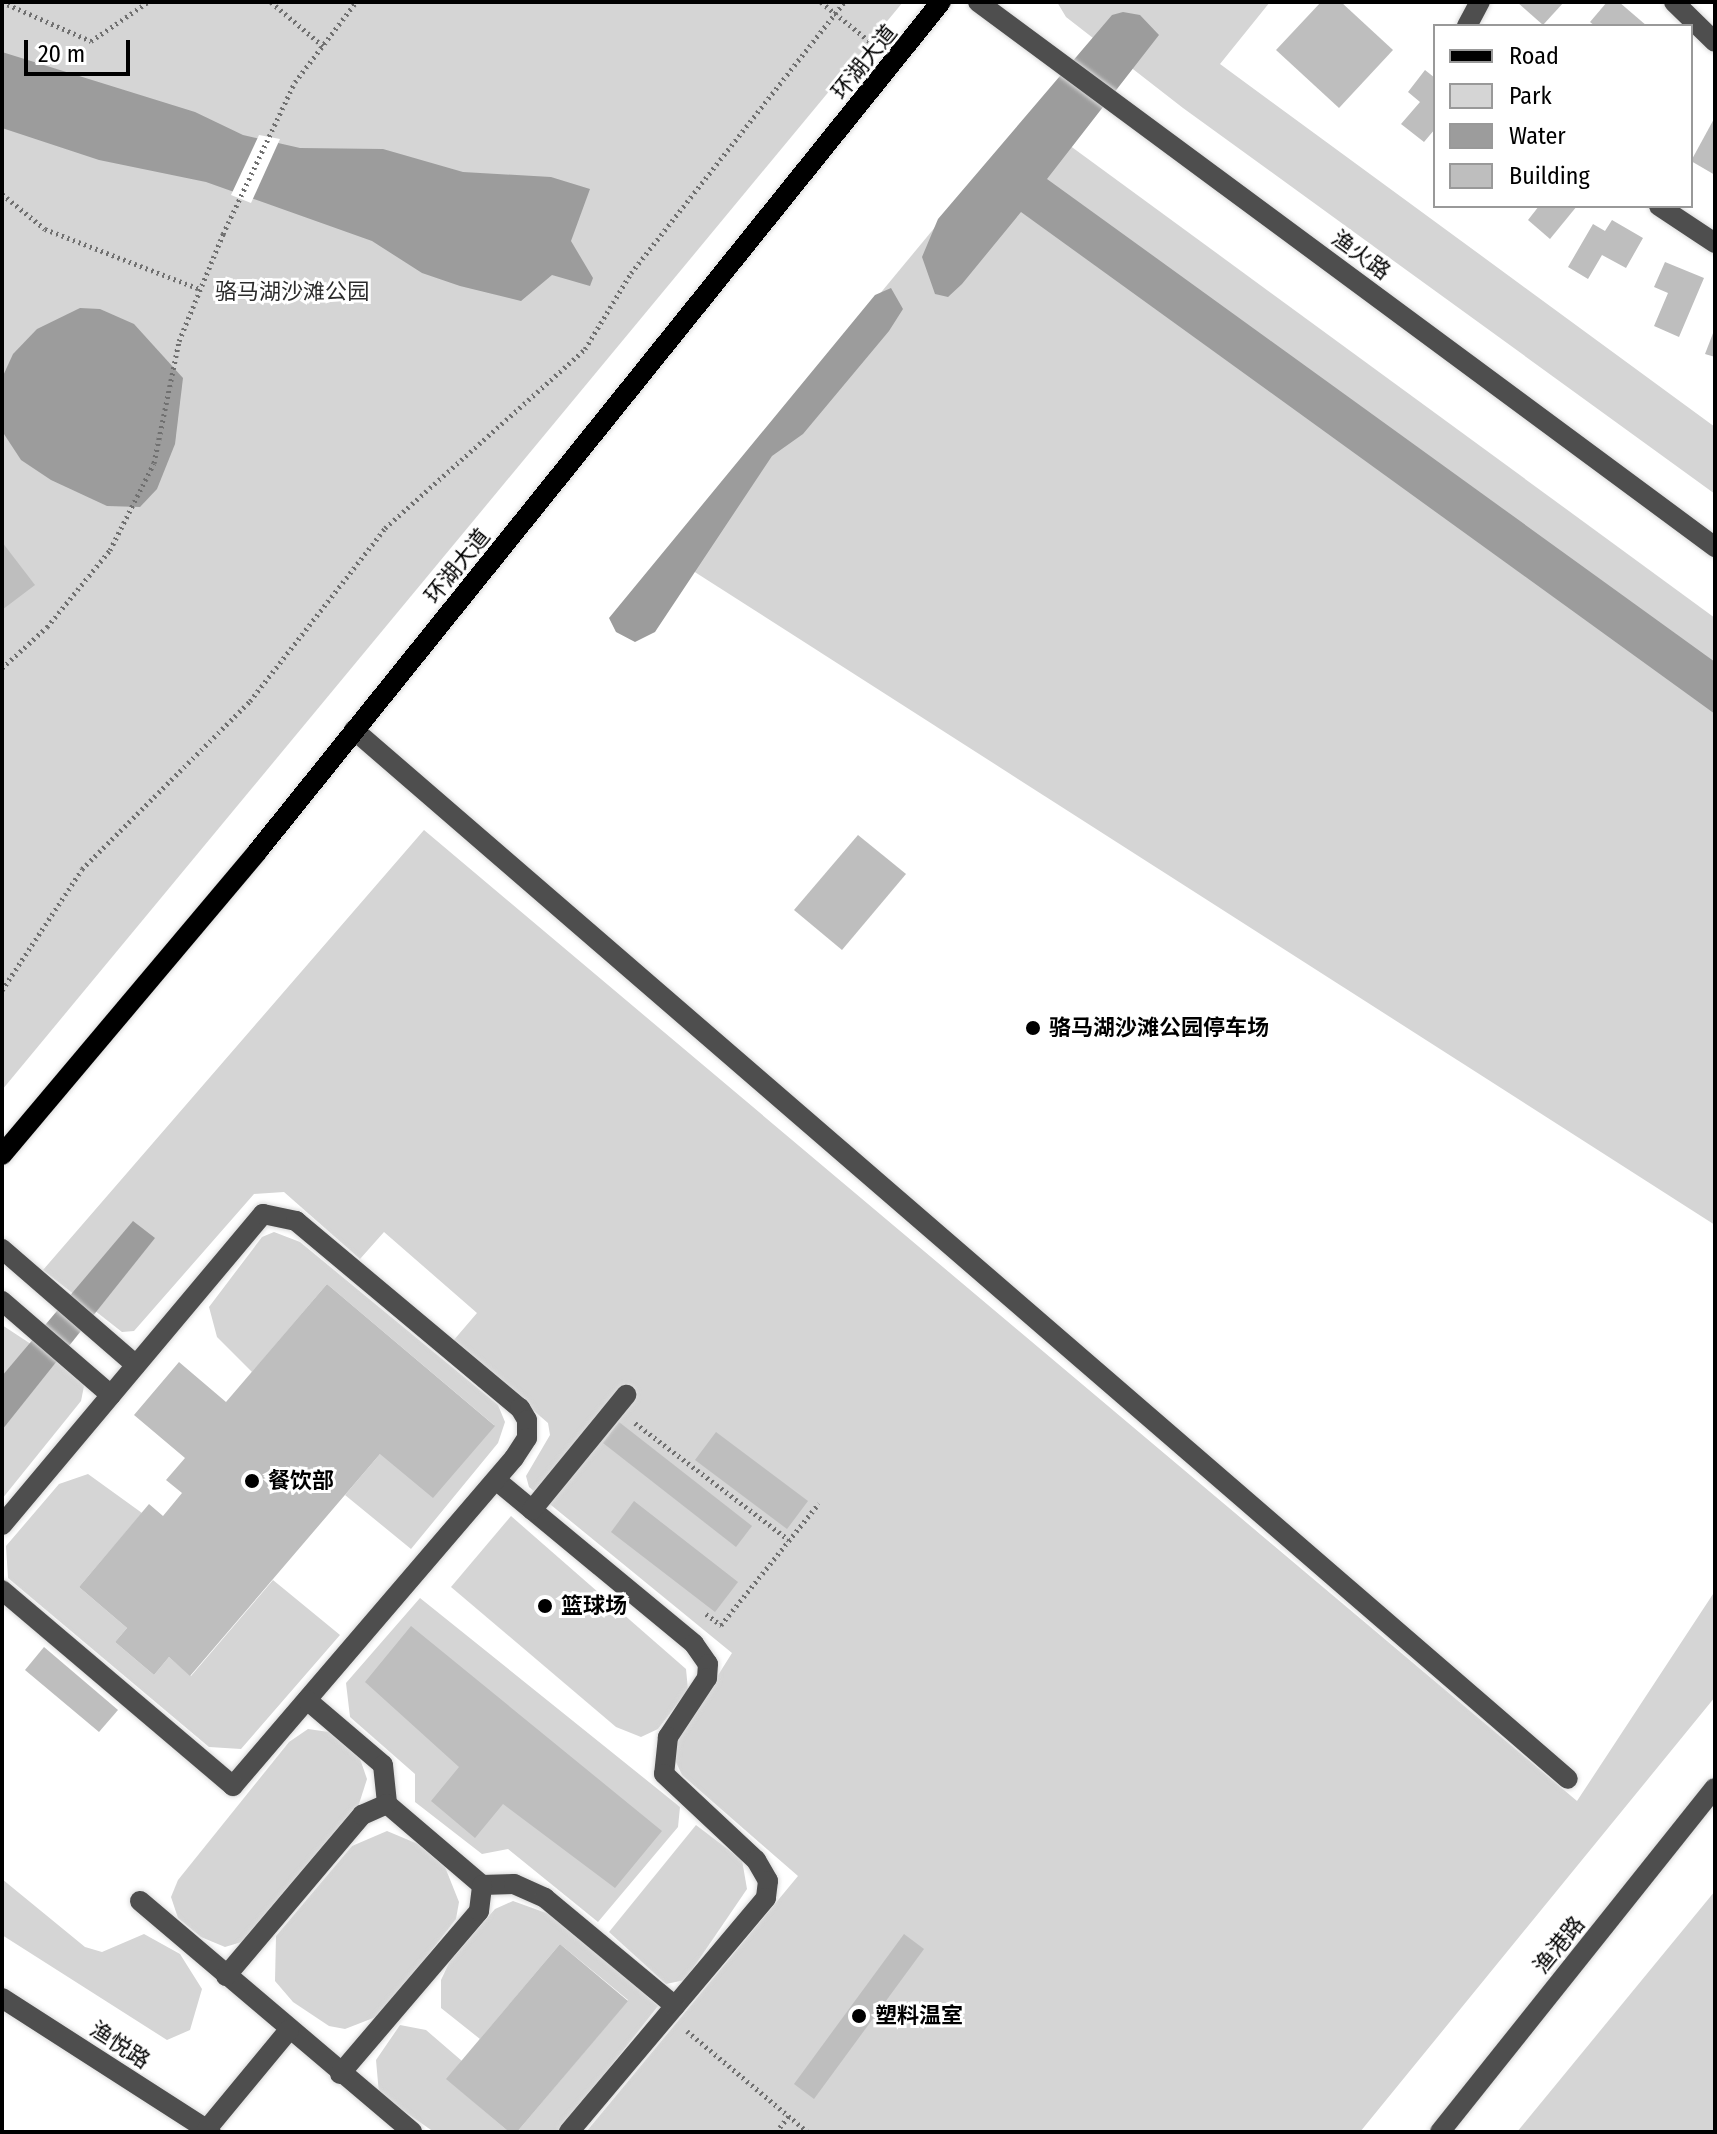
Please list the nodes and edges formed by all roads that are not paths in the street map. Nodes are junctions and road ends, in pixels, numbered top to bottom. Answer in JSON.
{"nodes":[{"id":1,"x":941,"y":2,"type":"edge"},
{"id":2,"x":978,"y":2,"type":"edge"},
{"id":3,"x":1480,"y":2,"type":"edge"},
{"id":4,"x":1674,"y":2,"type":"edge"},
{"id":5,"x":1468,"y":24,"type":"edge"},
{"id":6,"x":1715,"y":42,"type":"edge"},
{"id":7,"x":1662,"y":208,"type":"edge"},
{"id":8,"x":1715,"y":243,"type":"edge"},
{"id":9,"x":1715,"y":547,"type":"edge"},
{"id":10,"x":354,"y":730,"type":"junction"},
{"id":11,"x":2,"y":1155,"type":"edge"},
{"id":12,"x":2,"y":1249,"type":"edge"},
{"id":13,"x":2,"y":1301,"type":"edge"},
{"id":14,"x":136,"y":1365,"type":"junction"},
{"id":15,"x":111,"y":1395,"type":"junction"},
{"id":16,"x":621,"y":1401,"type":"road end"},
{"id":17,"x":496,"y":1480,"type":"junction"},
{"id":18,"x":532,"y":1510,"type":"junction"},
{"id":19,"x":2,"y":1525,"type":"edge"},
{"id":20,"x":2,"y":1590,"type":"edge"},
{"id":21,"x":307,"y":1700,"type":"junction"},
{"id":22,"x":1568,"y":1779,"type":"dead end"},
{"id":23,"x":1715,"y":1788,"type":"edge"},
{"id":24,"x":387,"y":1804,"type":"junction"},
{"id":25,"x":482,"y":1885,"type":"junction"},
{"id":26,"x":140,"y":1901,"type":"dead end"},
{"id":27,"x":226,"y":1976,"type":"junction"},
{"id":28,"x":2,"y":1998,"type":"edge"},
{"id":29,"x":671,"y":2011,"type":"junction"},
{"id":30,"x":289,"y":2030,"type":"junction"},
{"id":31,"x":340,"y":2074,"type":"junction"},
{"id":32,"x":209,"y":2130,"type":"edge"},
{"id":33,"x":412,"y":2132,"type":"edge"},
{"id":34,"x":569,"y":2132,"type":"edge"},
{"id":35,"x":1440,"y":2132,"type":"edge"}],
"edges":[{"from":1,"to":10,"type":"main road","name":"环湖大道"},
{"from":2,"to":9,"type":"street","name":"渔火路"},
{"from":3,"to":5,"type":"street"},
{"from":4,"to":6,"type":"street"},
{"from":7,"to":8,"type":"street"},
{"from":10,"to":11,"type":"main road","name":"环湖大道"},
{"from":10,"to":22,"type":"street"},
{"from":12,"to":14,"type":"street"},
{"from":13,"to":15,"type":"street"},
{"from":14,"to":15,"type":"street"},
{"from":14,"to":17,"type":"street"},
{"from":15,"to":19,"type":"street"},
{"from":16,"to":18,"type":"street"},
{"from":17,"to":18,"type":"street"},
{"from":17,"to":21,"type":"street"},
{"from":18,"to":29,"type":"street"},
{"from":20,"to":21,"type":"street"},
{"from":21,"to":24,"type":"street"},
{"from":23,"to":35,"type":"street","name":"渔港路"},
{"from":24,"to":25,"type":"street"},
{"from":24,"to":27,"type":"street"},
{"from":25,"to":29,"type":"street"},
{"from":25,"to":31,"type":"street"},
{"from":26,"to":27,"type":"street"},
{"from":27,"to":30,"type":"street"},
{"from":28,"to":32,"type":"street","name":"渔悦路"},
{"from":29,"to":34,"type":"street"},
{"from":30,"to":31,"type":"street"},
{"from":30,"to":32,"type":"street"},
{"from":31,"to":33,"type":"street"}]}
